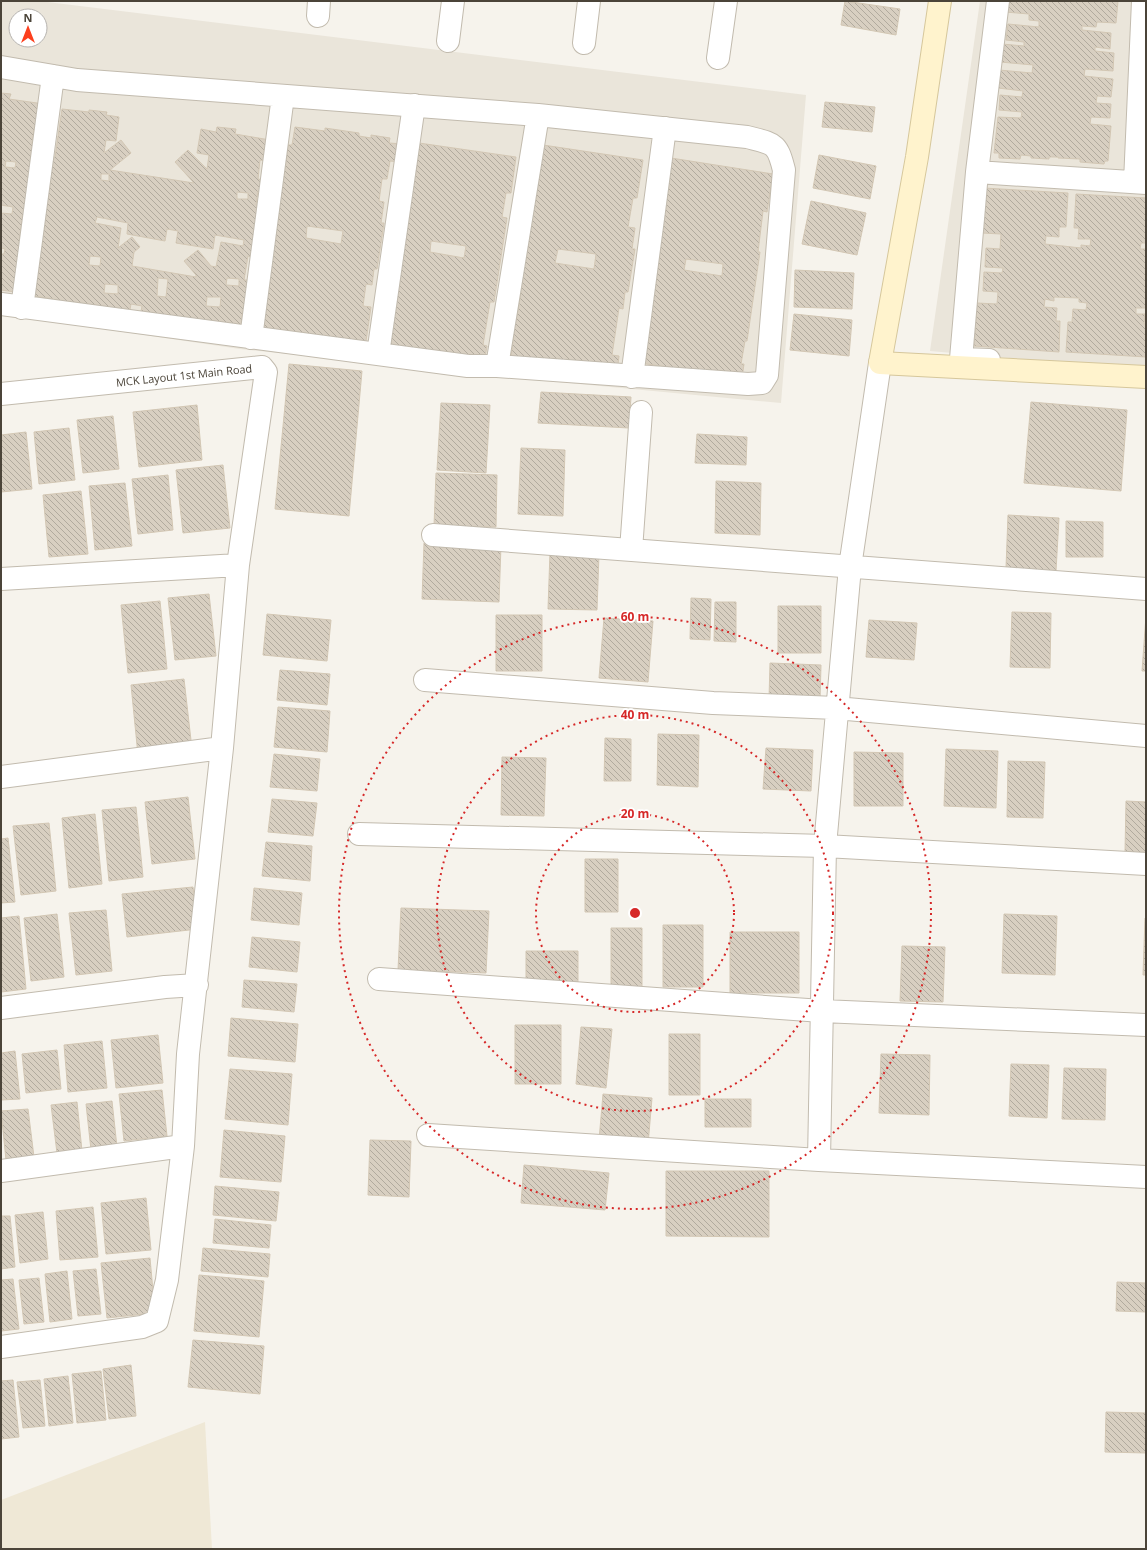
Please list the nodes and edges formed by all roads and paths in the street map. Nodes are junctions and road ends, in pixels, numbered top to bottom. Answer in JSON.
{"nodes":[{"id":1,"x":452,"y":1,"type":"edge"},
{"id":2,"x":589,"y":1,"type":"edge"},
{"id":3,"x":726,"y":1,"type":"edge"},
{"id":4,"x":940,"y":1,"type":"edge"},
{"id":5,"x":998,"y":1,"type":"edge"},
{"id":6,"x":1143,"y":1,"type":"edge"},
{"id":7,"x":448,"y":41,"type":"dead end"},
{"id":8,"x":584,"y":42,"type":"dead end"},
{"id":9,"x":718,"y":58,"type":"dead end"},
{"id":10,"x":1,"y":67,"type":"edge"},
{"id":11,"x":53,"y":76,"type":"junction"},
{"id":12,"x":283,"y":96,"type":"junction"},
{"id":13,"x":414,"y":105,"type":"junction"},
{"id":14,"x":538,"y":115,"type":"junction"},
{"id":15,"x":665,"y":128,"type":"junction"},
{"id":16,"x":977,"y":172,"type":"junction"},
{"id":17,"x":1140,"y":182,"type":"edge"},
{"id":18,"x":1,"y":304,"type":"edge"},
{"id":19,"x":22,"y":308,"type":"junction"},
{"id":20,"x":251,"y":338,"type":"junction"},
{"id":21,"x":378,"y":354,"type":"junction"},
{"id":22,"x":880,"y":363,"type":"junction"},
{"id":23,"x":497,"y":366,"type":"junction"},
{"id":24,"x":1146,"y":367,"type":"edge"},
{"id":25,"x":632,"y":376,"type":"junction"},
{"id":26,"x":1146,"y":377,"type":"edge"},
{"id":27,"x":1,"y":394,"type":"edge"},
{"id":28,"x":641,"y":412,"type":"dead end"},
{"id":29,"x":433,"y":534,"type":"dead end"},
{"id":30,"x":631,"y":550,"type":"junction"},
{"id":31,"x":238,"y":565,"type":"junction"},
{"id":32,"x":850,"y":567,"type":"junction"},
{"id":33,"x":1,"y":579,"type":"edge"},
{"id":34,"x":1146,"y":589,"type":"edge"},
{"id":35,"x":425,"y":680,"type":"dead end"},
{"id":36,"x":836,"y":708,"type":"junction"},
{"id":37,"x":1146,"y":736,"type":"edge"},
{"id":38,"x":222,"y":748,"type":"junction"},
{"id":39,"x":1,"y":777,"type":"edge"},
{"id":40,"x":359,"y":834,"type":"dead end"},
{"id":41,"x":825,"y":846,"type":"junction"},
{"id":42,"x":1146,"y":864,"type":"edge"},
{"id":43,"x":379,"y":980,"type":"dead end"},
{"id":44,"x":197,"y":985,"type":"junction"},
{"id":45,"x":1,"y":1008,"type":"edge"},
{"id":46,"x":822,"y":1011,"type":"junction"},
{"id":47,"x":1146,"y":1025,"type":"edge"},
{"id":48,"x":428,"y":1135,"type":"dead end"},
{"id":49,"x":182,"y":1146,"type":"junction"},
{"id":50,"x":819,"y":1160,"type":"junction"},
{"id":51,"x":1,"y":1171,"type":"edge"},
{"id":52,"x":1146,"y":1177,"type":"edge"},
{"id":53,"x":1,"y":1347,"type":"edge"}],
"edges":[{"from":1,"to":7,"type":"street"},
{"from":2,"to":8,"type":"street"},
{"from":3,"to":9,"type":"street"},
{"from":4,"to":22,"type":"street"},
{"from":5,"to":16,"type":"street"},
{"from":6,"to":17,"type":"street"},
{"from":10,"to":11,"type":"street"},
{"from":11,"to":12,"type":"street"},
{"from":11,"to":19,"type":"street"},
{"from":12,"to":13,"type":"street"},
{"from":12,"to":20,"type":"street"},
{"from":13,"to":14,"type":"street"},
{"from":13,"to":21,"type":"street"},
{"from":14,"to":15,"type":"street"},
{"from":14,"to":23,"type":"street"},
{"from":15,"to":25,"type":"street"},
{"from":15,"to":25,"type":"street"},
{"from":16,"to":17,"type":"street"},
{"from":16,"to":24,"type":"street"},
{"from":18,"to":19,"type":"street"},
{"from":19,"to":20,"type":"street"},
{"from":20,"to":21,"type":"street"},
{"from":21,"to":23,"type":"street"},
{"from":22,"to":26,"type":"street"},
{"from":22,"to":32,"type":"street"},
{"from":23,"to":25,"type":"street"},
{"from":27,"to":31,"type":"street","name":"MCK Layout 1st Main Road"},
{"from":28,"to":30,"type":"street"},
{"from":29,"to":30,"type":"street"},
{"from":30,"to":32,"type":"street"},
{"from":31,"to":33,"type":"street"},
{"from":31,"to":38,"type":"street"},
{"from":32,"to":34,"type":"street"},
{"from":32,"to":36,"type":"street"},
{"from":35,"to":36,"type":"street"},
{"from":36,"to":37,"type":"street"},
{"from":36,"to":41,"type":"street"},
{"from":38,"to":39,"type":"street"},
{"from":38,"to":44,"type":"street"},
{"from":40,"to":41,"type":"street"},
{"from":41,"to":42,"type":"street"},
{"from":41,"to":46,"type":"street"},
{"from":43,"to":46,"type":"street"},
{"from":44,"to":45,"type":"street"},
{"from":44,"to":49,"type":"street"},
{"from":46,"to":47,"type":"street"},
{"from":46,"to":50,"type":"street"},
{"from":48,"to":50,"type":"street"},
{"from":49,"to":51,"type":"street"},
{"from":49,"to":53,"type":"street"},
{"from":50,"to":52,"type":"street"}]}
